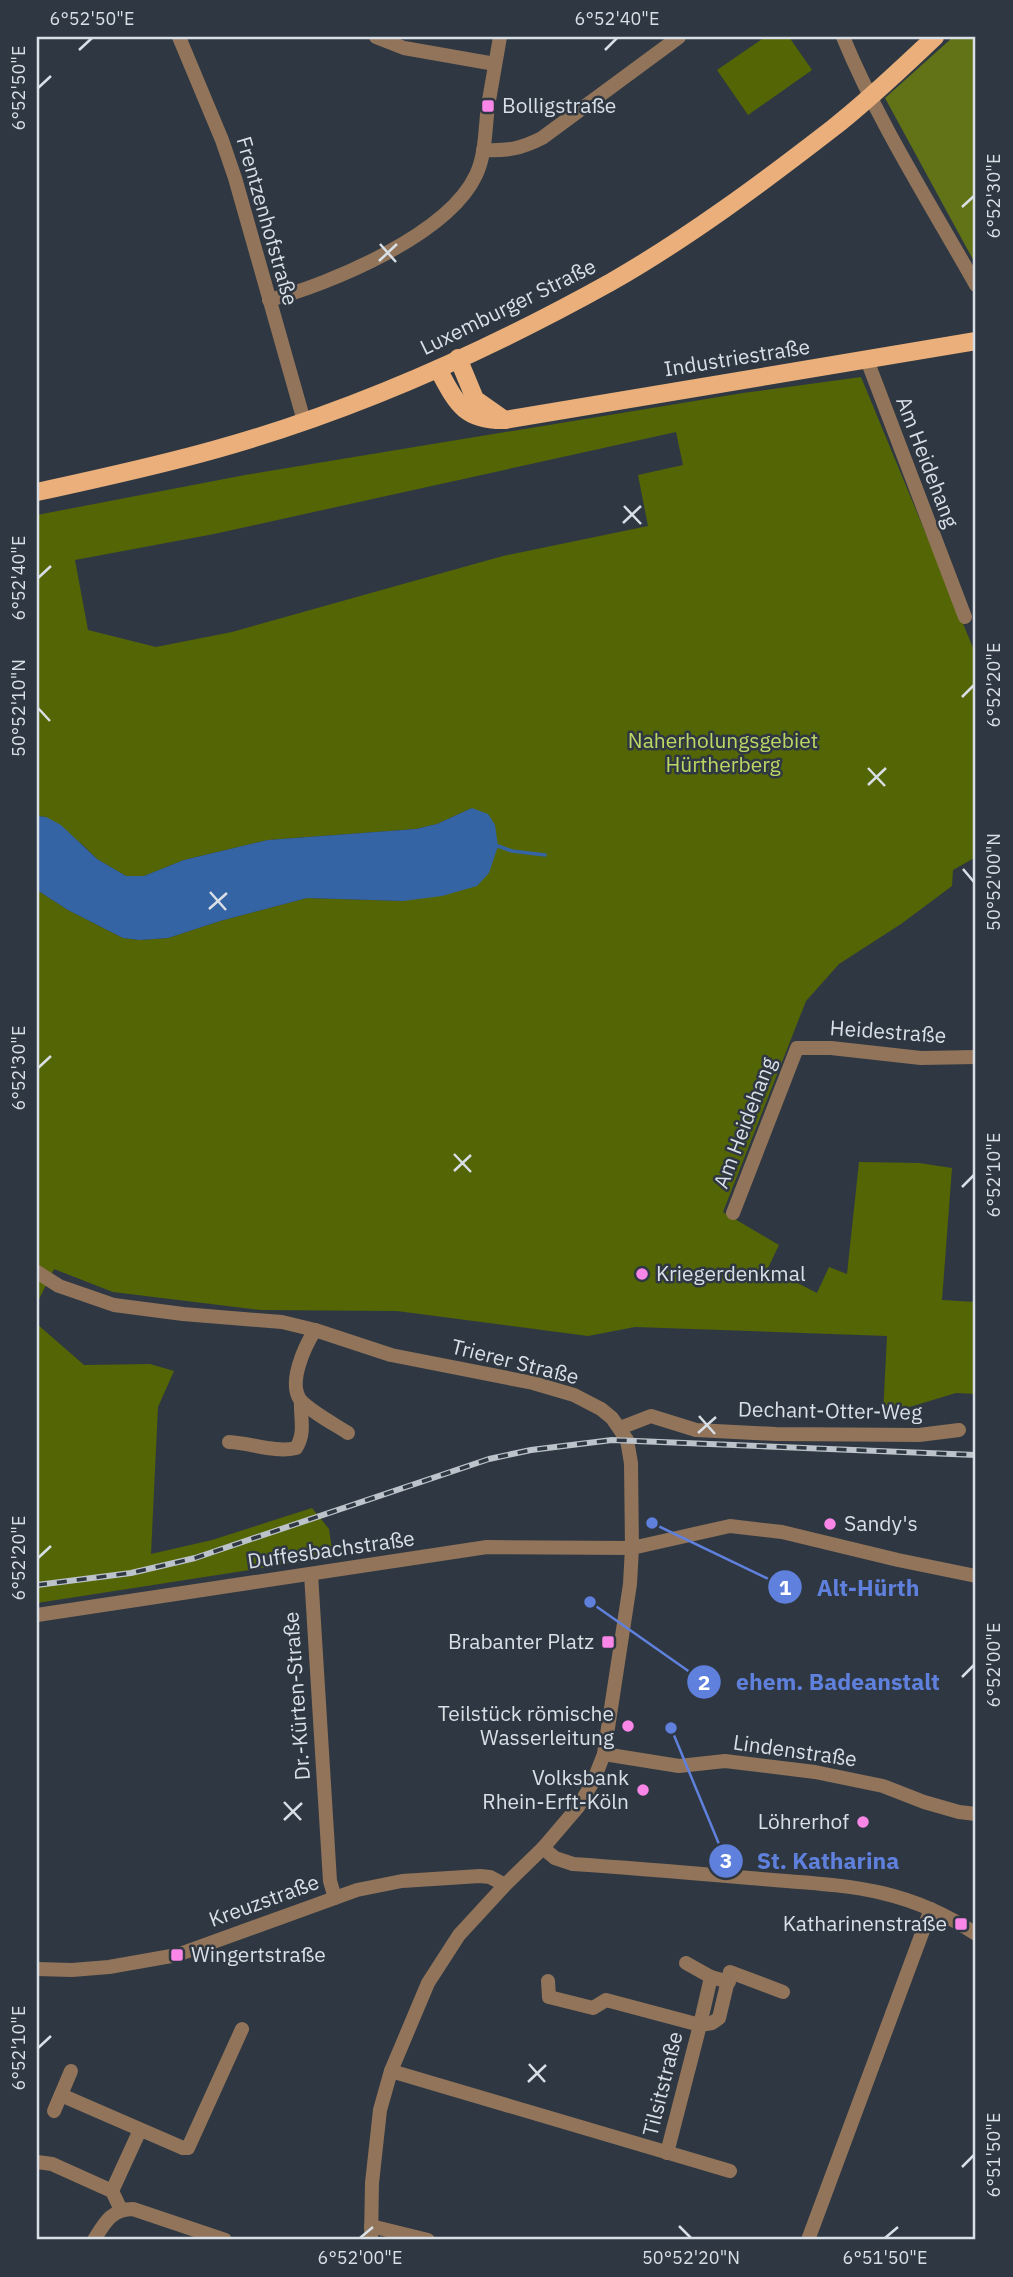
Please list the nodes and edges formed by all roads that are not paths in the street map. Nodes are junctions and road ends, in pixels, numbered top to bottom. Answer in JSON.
{"nodes":[{"id":1,"x":179,"y":37,"type":"edge"},
{"id":2,"x":376,"y":37,"type":"edge"},
{"id":3,"x":500,"y":37,"type":"edge"},
{"id":4,"x":679,"y":37,"type":"edge"},
{"id":5,"x":843,"y":37,"type":"edge"},
{"id":6,"x":935,"y":37,"type":"edge"},
{"id":7,"x":495,"y":64,"type":"junction"},
{"id":8,"x":483,"y":150,"type":"junction"},
{"id":9,"x":976,"y":285,"type":"edge"},
{"id":10,"x":269,"y":300,"type":"junction"},
{"id":11,"x":976,"y":341,"type":"edge"},
{"id":12,"x":458,"y":358,"type":"junction"},
{"id":13,"x":867,"y":360,"type":"junction"},
{"id":14,"x":438,"y":369,"type":"junction"},
{"id":15,"x":505,"y":420,"type":"junction"},
{"id":16,"x":304,"y":421,"type":"junction"},
{"id":17,"x":37,"y":492,"type":"edge"},
{"id":18,"x":965,"y":617,"type":"dead end"},
{"id":19,"x":797,"y":1048,"type":"joint"},
{"id":20,"x":976,"y":1057,"type":"edge"},
{"id":21,"x":733,"y":1213,"type":"dead end"},
{"id":22,"x":37,"y":1272,"type":"edge"},
{"id":23,"x":314,"y":1330,"type":"junction"},
{"id":24,"x":301,"y":1401,"type":"junction"},
{"id":25,"x":620,"y":1428,"type":"junction"},
{"id":26,"x":959,"y":1430,"type":"dead end"},
{"id":27,"x":348,"y":1433,"type":"dead end"},
{"id":28,"x":229,"y":1442,"type":"dead end"},
{"id":29,"x":632,"y":1548,"type":"junction"},
{"id":30,"x":311,"y":1574,"type":"junction"},
{"id":31,"x":976,"y":1576,"type":"edge"},
{"id":32,"x":37,"y":1615,"type":"edge"},
{"id":33,"x":604,"y":1754,"type":"junction"},
{"id":34,"x":976,"y":1814,"type":"edge"},
{"id":35,"x":543,"y":1848,"type":"junction"},
{"id":36,"x":505,"y":1885,"type":"junction"},
{"id":37,"x":335,"y":1898,"type":"junction"},
{"id":38,"x":931,"y":1909,"type":"junction"},
{"id":39,"x":976,"y":1934,"type":"edge"},
{"id":40,"x":686,"y":1963,"type":"dead end"},
{"id":41,"x":37,"y":1969,"type":"edge"},
{"id":42,"x":711,"y":1977,"type":"junction"},
{"id":43,"x":548,"y":1981,"type":"dead end"},
{"id":44,"x":729,"y":1982,"type":"junction"},
{"id":45,"x":783,"y":1993,"type":"dead end"},
{"id":46,"x":700,"y":2025,"type":"junction"},
{"id":47,"x":242,"y":2029,"type":"dead end"},
{"id":48,"x":71,"y":2071,"type":"dead end"},
{"id":49,"x":391,"y":2071,"type":"junction"},
{"id":50,"x":61,"y":2095,"type":"junction"},
{"id":51,"x":54,"y":2111,"type":"dead end"},
{"id":52,"x":140,"y":2130,"type":"junction"},
{"id":53,"x":667,"y":2153,"type":"junction"},
{"id":54,"x":37,"y":2162,"type":"edge"},
{"id":55,"x":730,"y":2171,"type":"dead end"},
{"id":56,"x":112,"y":2191,"type":"junction"},
{"id":57,"x":121,"y":2210,"type":"junction"},
{"id":58,"x":371,"y":2233,"type":"edge"},
{"id":59,"x":94,"y":2240,"type":"edge"},
{"id":60,"x":225,"y":2240,"type":"edge"},
{"id":61,"x":428,"y":2240,"type":"edge"},
{"id":62,"x":808,"y":2240,"type":"edge"}],
"edges":[{"from":1,"to":10,"type":"street","name":"Frentzenhofstraße"},
{"from":2,"to":7,"type":"street"},
{"from":3,"to":7,"type":"street"},
{"from":4,"to":8,"type":"street"},
{"from":5,"to":9,"type":"street"},
{"from":6,"to":12,"type":"main road","name":"Luxemburger Straße"},
{"from":7,"to":8,"type":"street"},
{"from":8,"to":10,"type":"street"},
{"from":10,"to":16,"type":"street","name":"Frentzenhofstraße"},
{"from":11,"to":13,"type":"main road","name":"Industriestraße"},
{"from":12,"to":14,"type":"main road","name":"Luxemburger Straße"},
{"from":12,"to":15,"type":"main road"},
{"from":13,"to":15,"type":"main road","name":"Industriestraße"},
{"from":13,"to":18,"type":"street","name":"Am Heidehang"},
{"from":14,"to":15,"type":"main road","name":"Industriestraße"},
{"from":14,"to":16,"type":"main road","name":"Luxemburger Straße"},
{"from":16,"to":17,"type":"main road","name":"Luxemburger Straße"},
{"from":19,"to":20,"type":"street","name":"Heidestraße"},
{"from":19,"to":21,"type":"street","name":"Am Heidehang"},
{"from":22,"to":23,"type":"street","name":"Trierer Straße"},
{"from":23,"to":24,"type":"street"},
{"from":23,"to":25,"type":"street","name":"Trierer Straße"},
{"from":24,"to":27,"type":"street"},
{"from":24,"to":28,"type":"street"},
{"from":25,"to":26,"type":"street","name":"Dechant-Otter-Weg"},
{"from":25,"to":29,"type":"street"},
{"from":29,"to":30,"type":"street","name":"Duffesbachstraße"},
{"from":29,"to":31,"type":"street","name":"Duffesbachstraße"},
{"from":29,"to":33,"type":"street"},
{"from":30,"to":32,"type":"street","name":"Duffesbachstraße"},
{"from":30,"to":37,"type":"street","name":"Dr.-Kürten-Straße"},
{"from":33,"to":34,"type":"street","name":"Lindenstraße"},
{"from":33,"to":35,"type":"street"},
{"from":35,"to":36,"type":"street"},
{"from":35,"to":38,"type":"street"},
{"from":36,"to":37,"type":"street","name":"Kreuzstraße"},
{"from":36,"to":49,"type":"street"},
{"from":37,"to":41,"type":"street","name":"Kreuzstraße"},
{"from":38,"to":39,"type":"street"},
{"from":38,"to":62,"type":"street"},
{"from":40,"to":42,"type":"street"},
{"from":42,"to":44,"type":"street"},
{"from":42,"to":46,"type":"street","name":"Tilsitstraße"},
{"from":43,"to":46,"type":"street","name":"Tilsitstraße"},
{"from":44,"to":45,"type":"street"},
{"from":44,"to":46,"type":"street","name":"Tilsitstraße"},
{"from":46,"to":53,"type":"street","name":"Tilsitstraße"},
{"from":47,"to":52,"type":"street"},
{"from":48,"to":50,"type":"street"},
{"from":49,"to":53,"type":"street","name":"Tilsitstraße"},
{"from":49,"to":58,"type":"street"},
{"from":50,"to":51,"type":"street"},
{"from":50,"to":52,"type":"street"},
{"from":52,"to":56,"type":"street"},
{"from":53,"to":55,"type":"street","name":"Tilsitstraße"},
{"from":54,"to":56,"type":"street"},
{"from":56,"to":57,"type":"street"},
{"from":57,"to":59,"type":"street"},
{"from":57,"to":60,"type":"street"},
{"from":58,"to":61,"type":"street"}]}
